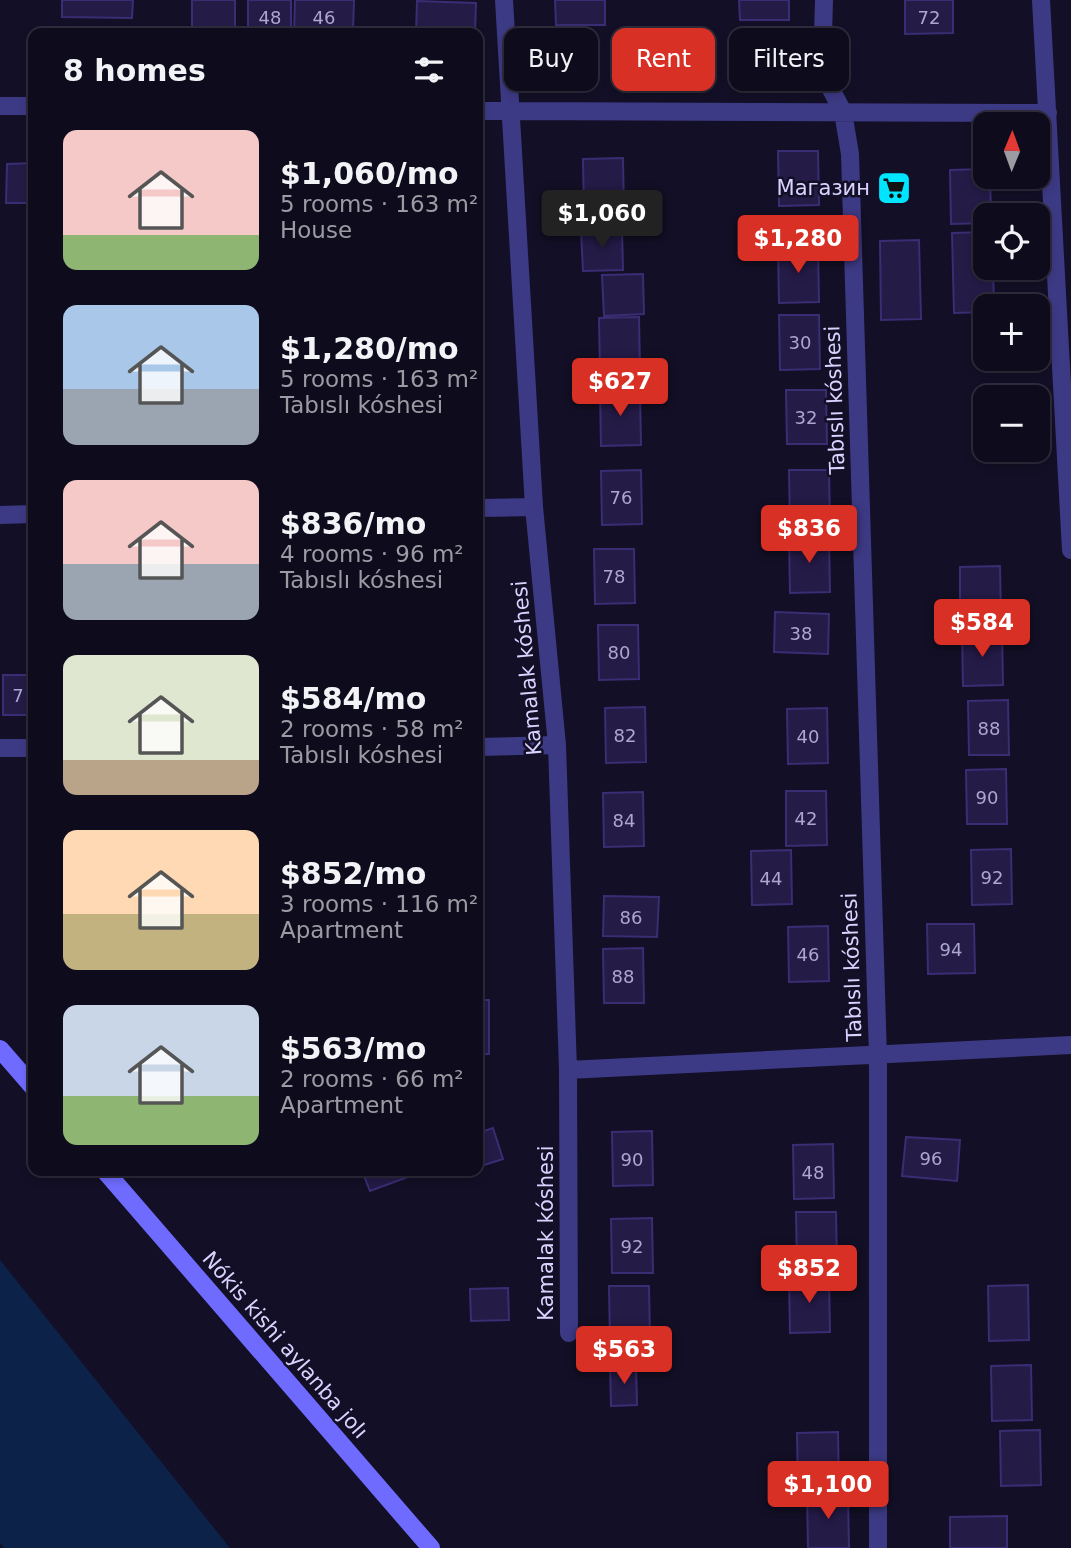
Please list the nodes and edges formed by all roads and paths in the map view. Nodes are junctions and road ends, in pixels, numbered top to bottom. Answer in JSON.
{"nodes":[{"id":1,"x":504,"y":0,"type":"edge"},
{"id":2,"x":824,"y":0,"type":"edge"},
{"id":3,"x":1041,"y":0,"type":"edge"},
{"id":4,"x":0,"y":106,"type":"edge"},
{"id":5,"x":28,"y":106,"type":"edge"},
{"id":6,"x":483,"y":111,"type":"edge"},
{"id":7,"x":511,"y":111,"type":"junction"},
{"id":8,"x":843,"y":112,"type":"junction"},
{"id":9,"x":1048,"y":112,"type":"edge"},
{"id":10,"x":973,"y":113,"type":"edge"},
{"id":11,"x":1050,"y":126,"type":"edge"},
{"id":12,"x":1063,"y":211,"type":"edge"},
{"id":13,"x":534,"y":507,"type":"junction"},
{"id":14,"x":483,"y":508,"type":"edge"},
{"id":15,"x":28,"y":514,"type":"edge"},
{"id":16,"x":0,"y":515,"type":"edge"},
{"id":17,"x":1071,"y":550,"type":"edge"},
{"id":18,"x":558,"y":746,"type":"junction"},
{"id":19,"x":483,"y":747,"type":"edge"},
{"id":20,"x":0,"y":748,"type":"edge"},
{"id":21,"x":28,"y":748,"type":"edge"},
{"id":22,"x":1071,"y":1045,"type":"edge"},
{"id":23,"x":0,"y":1049,"type":"edge"},
{"id":24,"x":878,"y":1057,"type":"junction"},
{"id":25,"x":568,"y":1070,"type":"junction"},
{"id":26,"x":28,"y":1081,"type":"edge"},
{"id":27,"x":110,"y":1176,"type":"edge"},
{"id":28,"x":569,"y":1333,"type":"dead end"},
{"id":29,"x":431,"y":1548,"type":"edge"},
{"id":30,"x":878,"y":1548,"type":"edge"}],
"edges":[{"from":1,"to":7,"type":"street","name":"Kamalak kóshesi"},
{"from":2,"to":8,"type":"street","name":"Tabıslı kóshesi"},
{"from":3,"to":9,"type":"street"},
{"from":4,"to":5,"type":"street"},
{"from":6,"to":7,"type":"street"},
{"from":7,"to":8,"type":"street"},
{"from":7,"to":13,"type":"street","name":"Kamalak kóshesi"},
{"from":8,"to":10,"type":"street"},
{"from":8,"to":24,"type":"street","name":"Tabıslı kóshesi"},
{"from":11,"to":12,"type":"street"},
{"from":12,"to":17,"type":"street"},
{"from":13,"to":14,"type":"street"},
{"from":13,"to":18,"type":"street","name":"Kamalak kóshesi"},
{"from":15,"to":16,"type":"street"},
{"from":18,"to":19,"type":"street"},
{"from":18,"to":25,"type":"street","name":"Kamalak kóshesi"},
{"from":20,"to":21,"type":"street"},
{"from":22,"to":24,"type":"street"},
{"from":23,"to":26,"type":"main road"},
{"from":24,"to":25,"type":"street"},
{"from":24,"to":30,"type":"street","name":"Tabıslı kóshesi"},
{"from":25,"to":28,"type":"street","name":"Kamalak kóshesi"},
{"from":27,"to":29,"type":"main road","name":"Nókis kishi aylanba jolı"}]}
